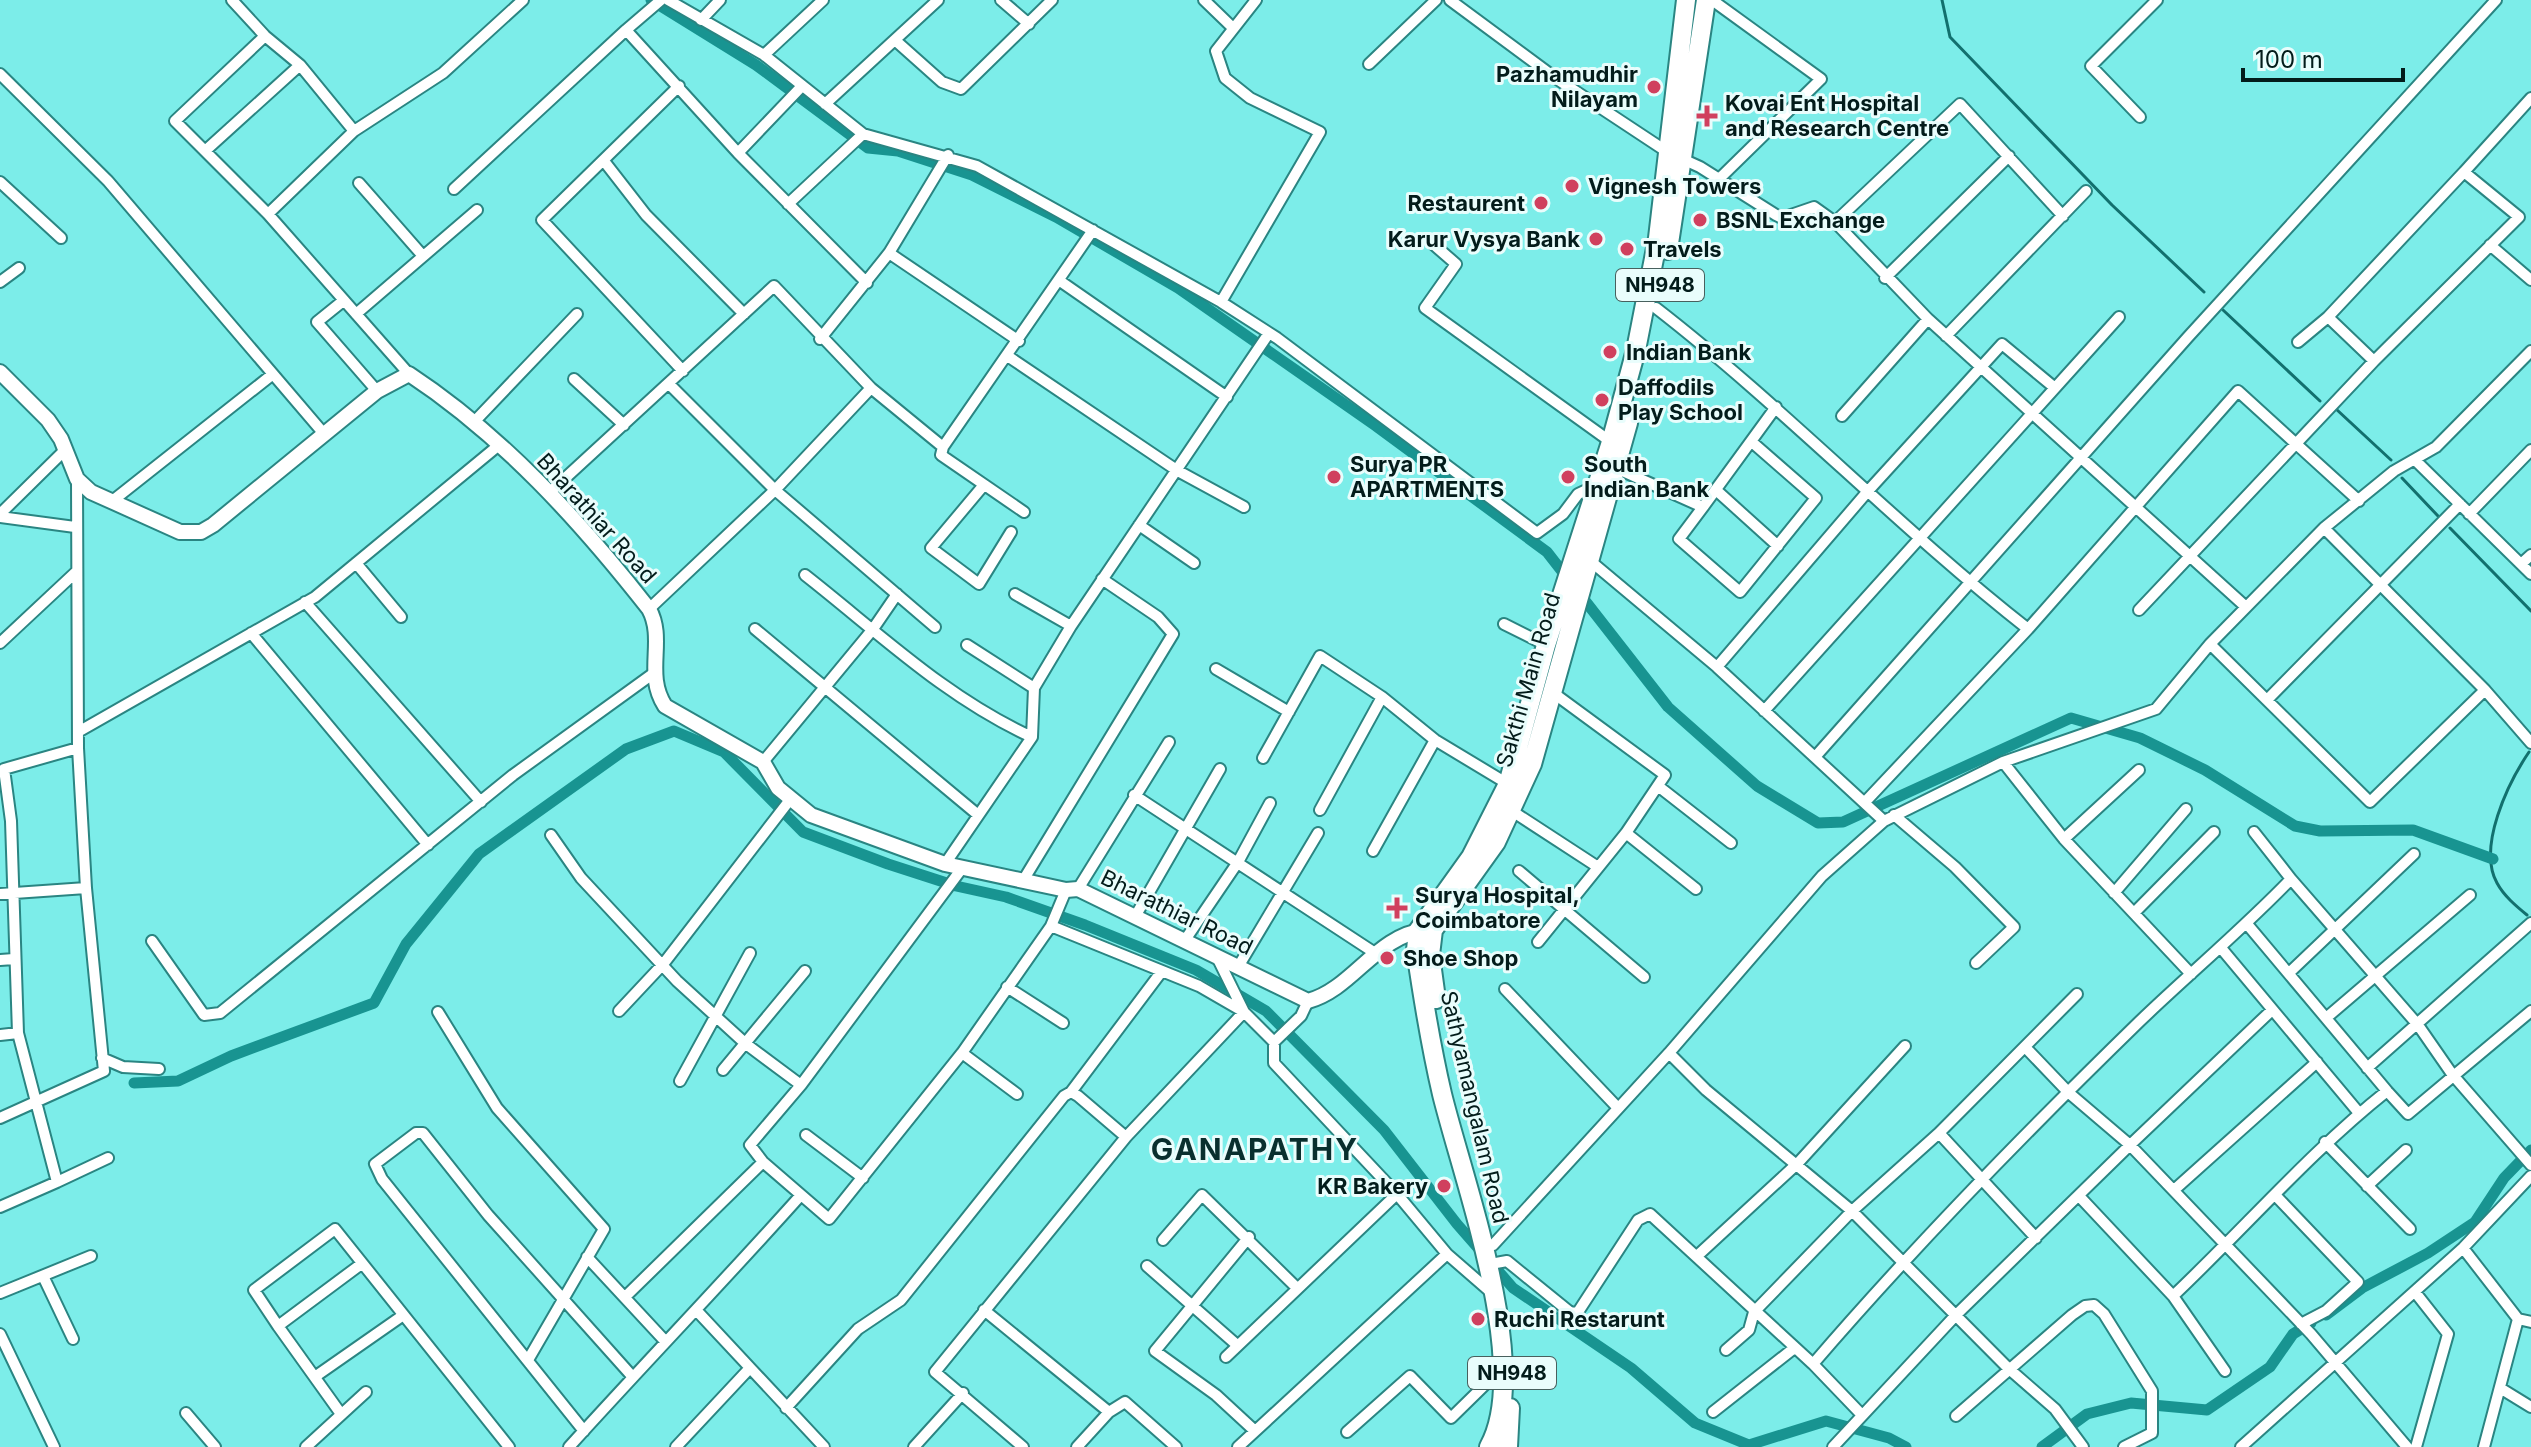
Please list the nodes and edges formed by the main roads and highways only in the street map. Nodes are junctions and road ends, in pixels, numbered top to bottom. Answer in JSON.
{"nodes":[{"id":1,"x":1686,"y":0,"type":"edge"},
{"id":2,"x":1706,"y":0,"type":"edge"},
{"id":3,"x":1675,"y":156,"type":"junction"},
{"id":4,"x":0,"y":372,"type":"edge"},
{"id":5,"x":1583,"y":558,"type":"junction"},
{"id":6,"x":1565,"y":610,"type":"junction"},
{"id":7,"x":1425,"y":930,"type":"junction"},
{"id":8,"x":1495,"y":1274,"type":"junction"},
{"id":9,"x":1489,"y":1447,"type":"edge"},
{"id":10,"x":1508,"y":1447,"type":"edge"}],
"edges":[{"from":1,"to":3,"type":"highway","number":"NH948"},
{"from":2,"to":3,"type":"highway","name":"Sakthi Main Road","number":"NH948"},
{"from":3,"to":5,"type":"highway","number":"NH948"},
{"from":3,"to":5,"type":"highway","name":"Sakthi Main Road","number":"NH948"},
{"from":4,"to":7,"type":"main road","name":"Bharathiar Road"},
{"from":5,"to":6,"type":"highway","name":"Sakthi Main Road","number":"NH948"},
{"from":6,"to":7,"type":"highway","number":"NH948"},
{"from":6,"to":7,"type":"highway","name":"Sakthi Main Road","number":"NH948"},
{"from":7,"to":8,"type":"highway","number":"NH948"},
{"from":7,"to":8,"type":"highway","name":"Sathyamangalam Road","number":"NH948"},
{"from":8,"to":9,"type":"highway","name":"Sathyamangalam Road","number":"NH948"},
{"from":8,"to":10,"type":"highway","number":"NH948"}]}
